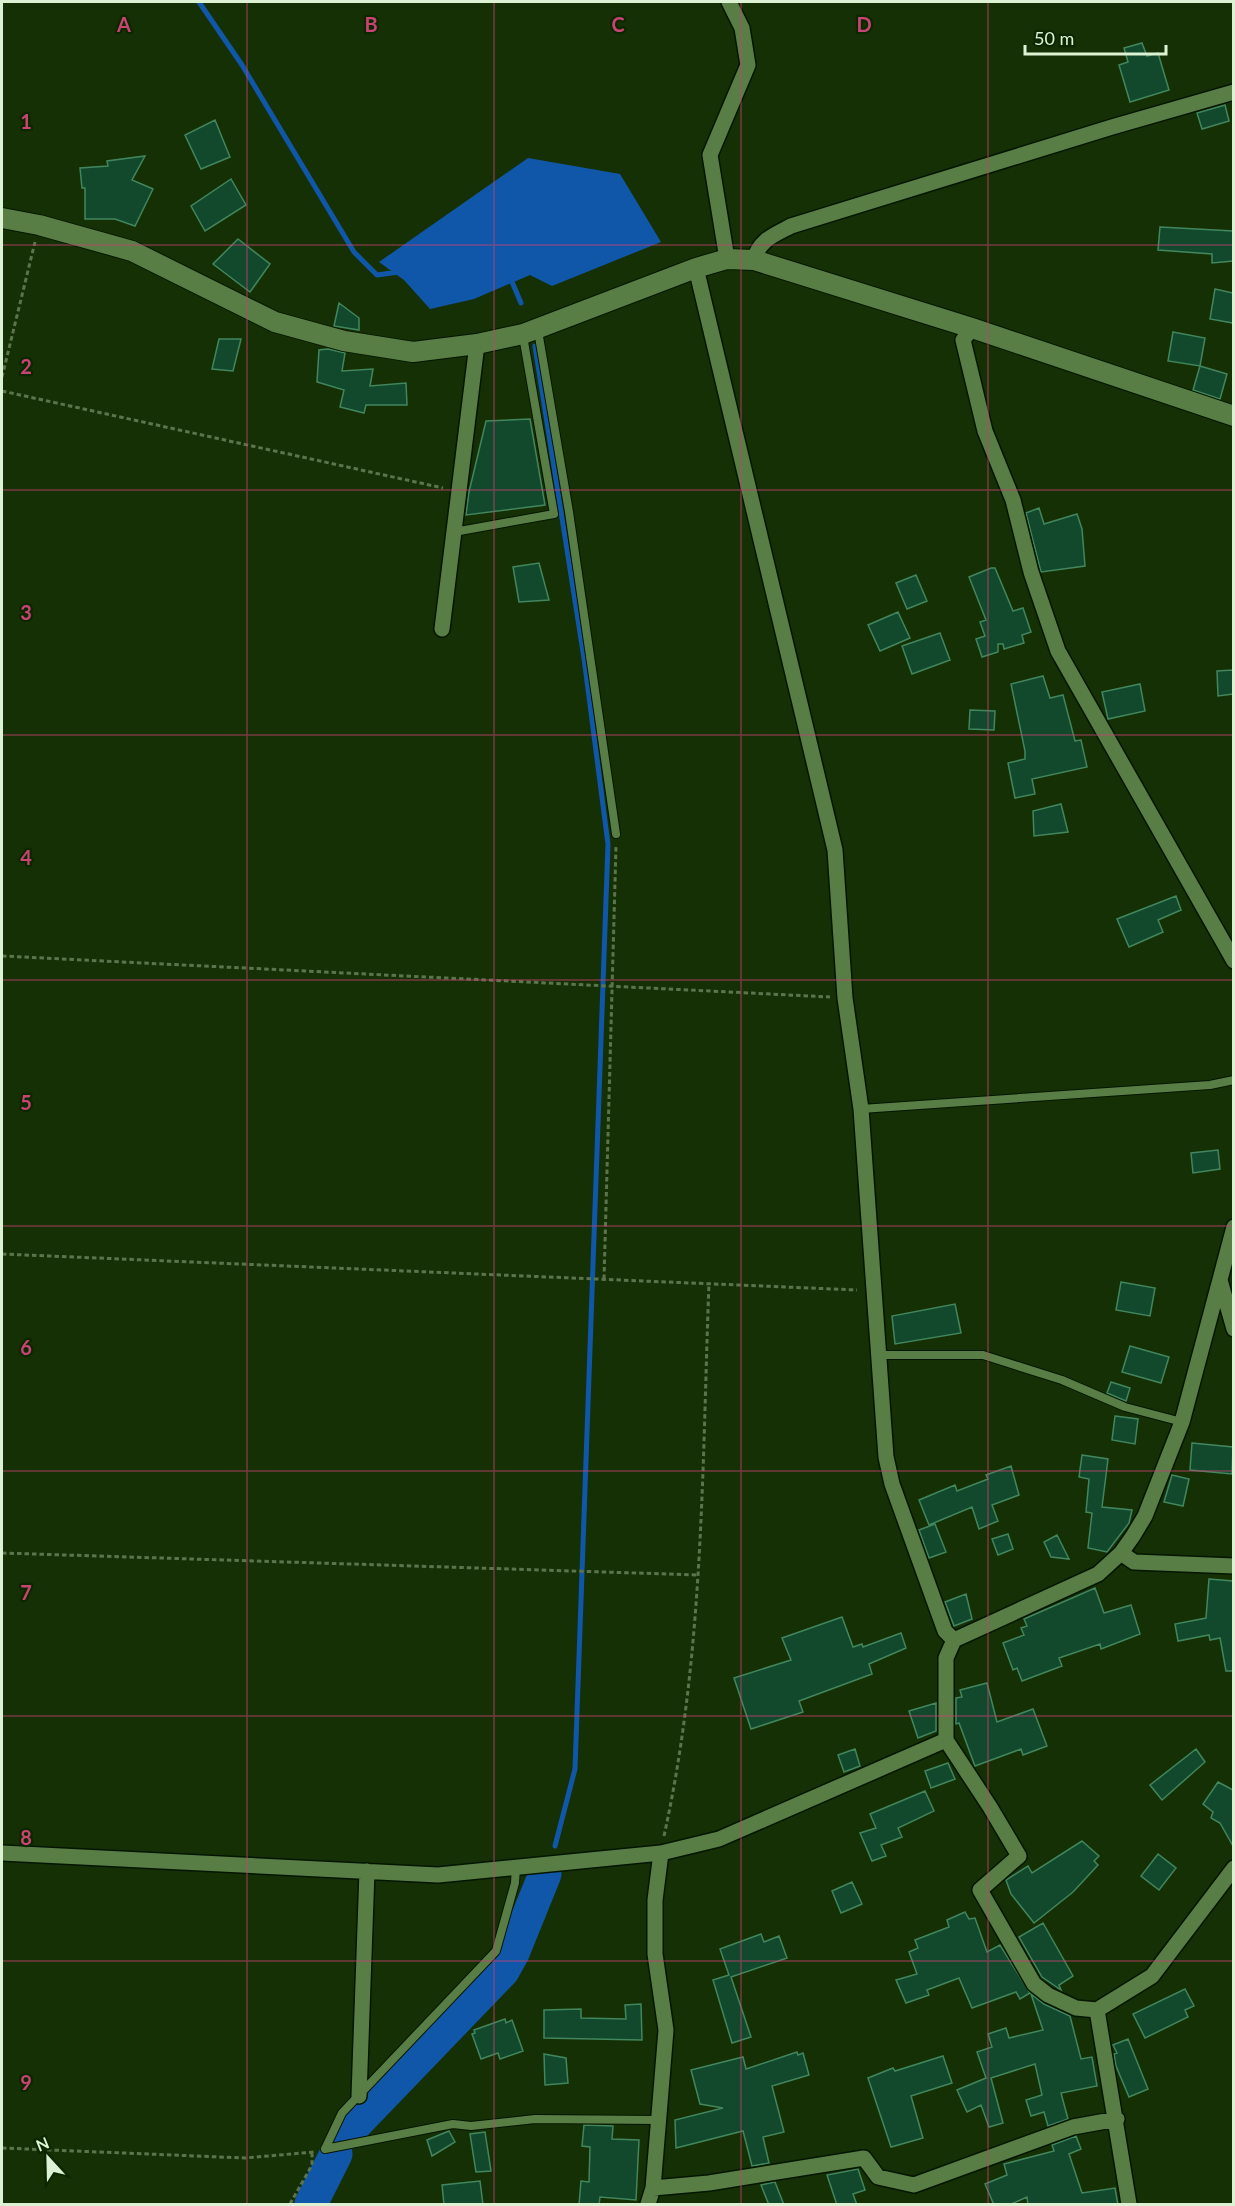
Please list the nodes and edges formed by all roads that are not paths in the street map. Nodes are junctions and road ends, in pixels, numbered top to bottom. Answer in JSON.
{"nodes":[{"id":1,"x":729,"y":2,"type":"edge"},
{"id":2,"x":1233,"y":92,"type":"edge"},
{"id":3,"x":2,"y":218,"type":"edge"},
{"id":4,"x":728,"y":260,"type":"junction"},
{"id":5,"x":754,"y":260,"type":"junction"},
{"id":6,"x":696,"y":268,"type":"junction"},
{"id":7,"x":972,"y":328,"type":"junction"},
{"id":8,"x":530,"y":332,"type":"junction"},
{"id":9,"x":477,"y":344,"type":"junction"},
{"id":10,"x":1233,"y":416,"type":"edge"},
{"id":11,"x":454,"y":532,"type":"junction"},
{"id":12,"x":442,"y":629,"type":"dead end"},
{"id":13,"x":616,"y":834,"type":"road end"},
{"id":14,"x":1233,"y":962,"type":"edge"},
{"id":15,"x":1233,"y":1080,"type":"edge"},
{"id":16,"x":861,"y":1109,"type":"junction"},
{"id":17,"x":1233,"y":1227,"type":"edge"},
{"id":18,"x":1220,"y":1280,"type":"junction"},
{"id":19,"x":1233,"y":1329,"type":"edge"},
{"id":20,"x":879,"y":1355,"type":"junction"},
{"id":21,"x":1182,"y":1422,"type":"junction"},
{"id":22,"x":1121,"y":1553,"type":"junction"},
{"id":23,"x":1233,"y":1566,"type":"edge"},
{"id":24,"x":954,"y":1640,"type":"junction"},
{"id":25,"x":946,"y":1740,"type":"junction"},
{"id":26,"x":2,"y":1853,"type":"edge"},
{"id":27,"x":661,"y":1853,"type":"junction"},
{"id":28,"x":516,"y":1867,"type":"junction"},
{"id":29,"x":1233,"y":1868,"type":"edge"},
{"id":30,"x":367,"y":1871,"type":"junction"},
{"id":31,"x":1097,"y":2010,"type":"junction"},
{"id":32,"x":359,"y":2096,"type":"junction"},
{"id":33,"x":1117,"y":2119,"type":"junction"},
{"id":34,"x":658,"y":2120,"type":"junction"},
{"id":35,"x":652,"y":2188,"type":"junction"},
{"id":36,"x":648,"y":2205,"type":"edge"},
{"id":37,"x":1129,"y":2205,"type":"edge"}],
"edges":[{"from":1,"to":4,"type":"street"},
{"from":2,"to":5,"type":"street"},
{"from":3,"to":9,"type":"street"},
{"from":4,"to":5,"type":"street"},
{"from":4,"to":6,"type":"street"},
{"from":5,"to":7,"type":"street"},
{"from":6,"to":8,"type":"street"},
{"from":6,"to":16,"type":"street"},
{"from":7,"to":10,"type":"street"},
{"from":7,"to":14,"type":"street"},
{"from":8,"to":9,"type":"street"},
{"from":8,"to":11,"type":"lane"},
{"from":8,"to":13,"type":"lane"},
{"from":9,"to":11,"type":"street"},
{"from":11,"to":12,"type":"street"},
{"from":15,"to":16,"type":"lane"},
{"from":16,"to":20,"type":"street"},
{"from":17,"to":18,"type":"street"},
{"from":18,"to":19,"type":"street"},
{"from":18,"to":21,"type":"street"},
{"from":20,"to":21,"type":"lane"},
{"from":20,"to":24,"type":"street"},
{"from":21,"to":22,"type":"street"},
{"from":22,"to":23,"type":"street"},
{"from":22,"to":24,"type":"street"},
{"from":24,"to":25,"type":"street"},
{"from":25,"to":27,"type":"street"},
{"from":25,"to":31,"type":"street"},
{"from":26,"to":30,"type":"street"},
{"from":27,"to":28,"type":"street"},
{"from":27,"to":34,"type":"street"},
{"from":28,"to":30,"type":"street"},
{"from":28,"to":32,"type":"lane"},
{"from":29,"to":31,"type":"street"},
{"from":30,"to":32,"type":"street"},
{"from":31,"to":33,"type":"street"},
{"from":32,"to":34,"type":"lane"},
{"from":33,"to":35,"type":"street"},
{"from":33,"to":37,"type":"street"},
{"from":34,"to":35,"type":"street"},
{"from":35,"to":36,"type":"street"}]}
